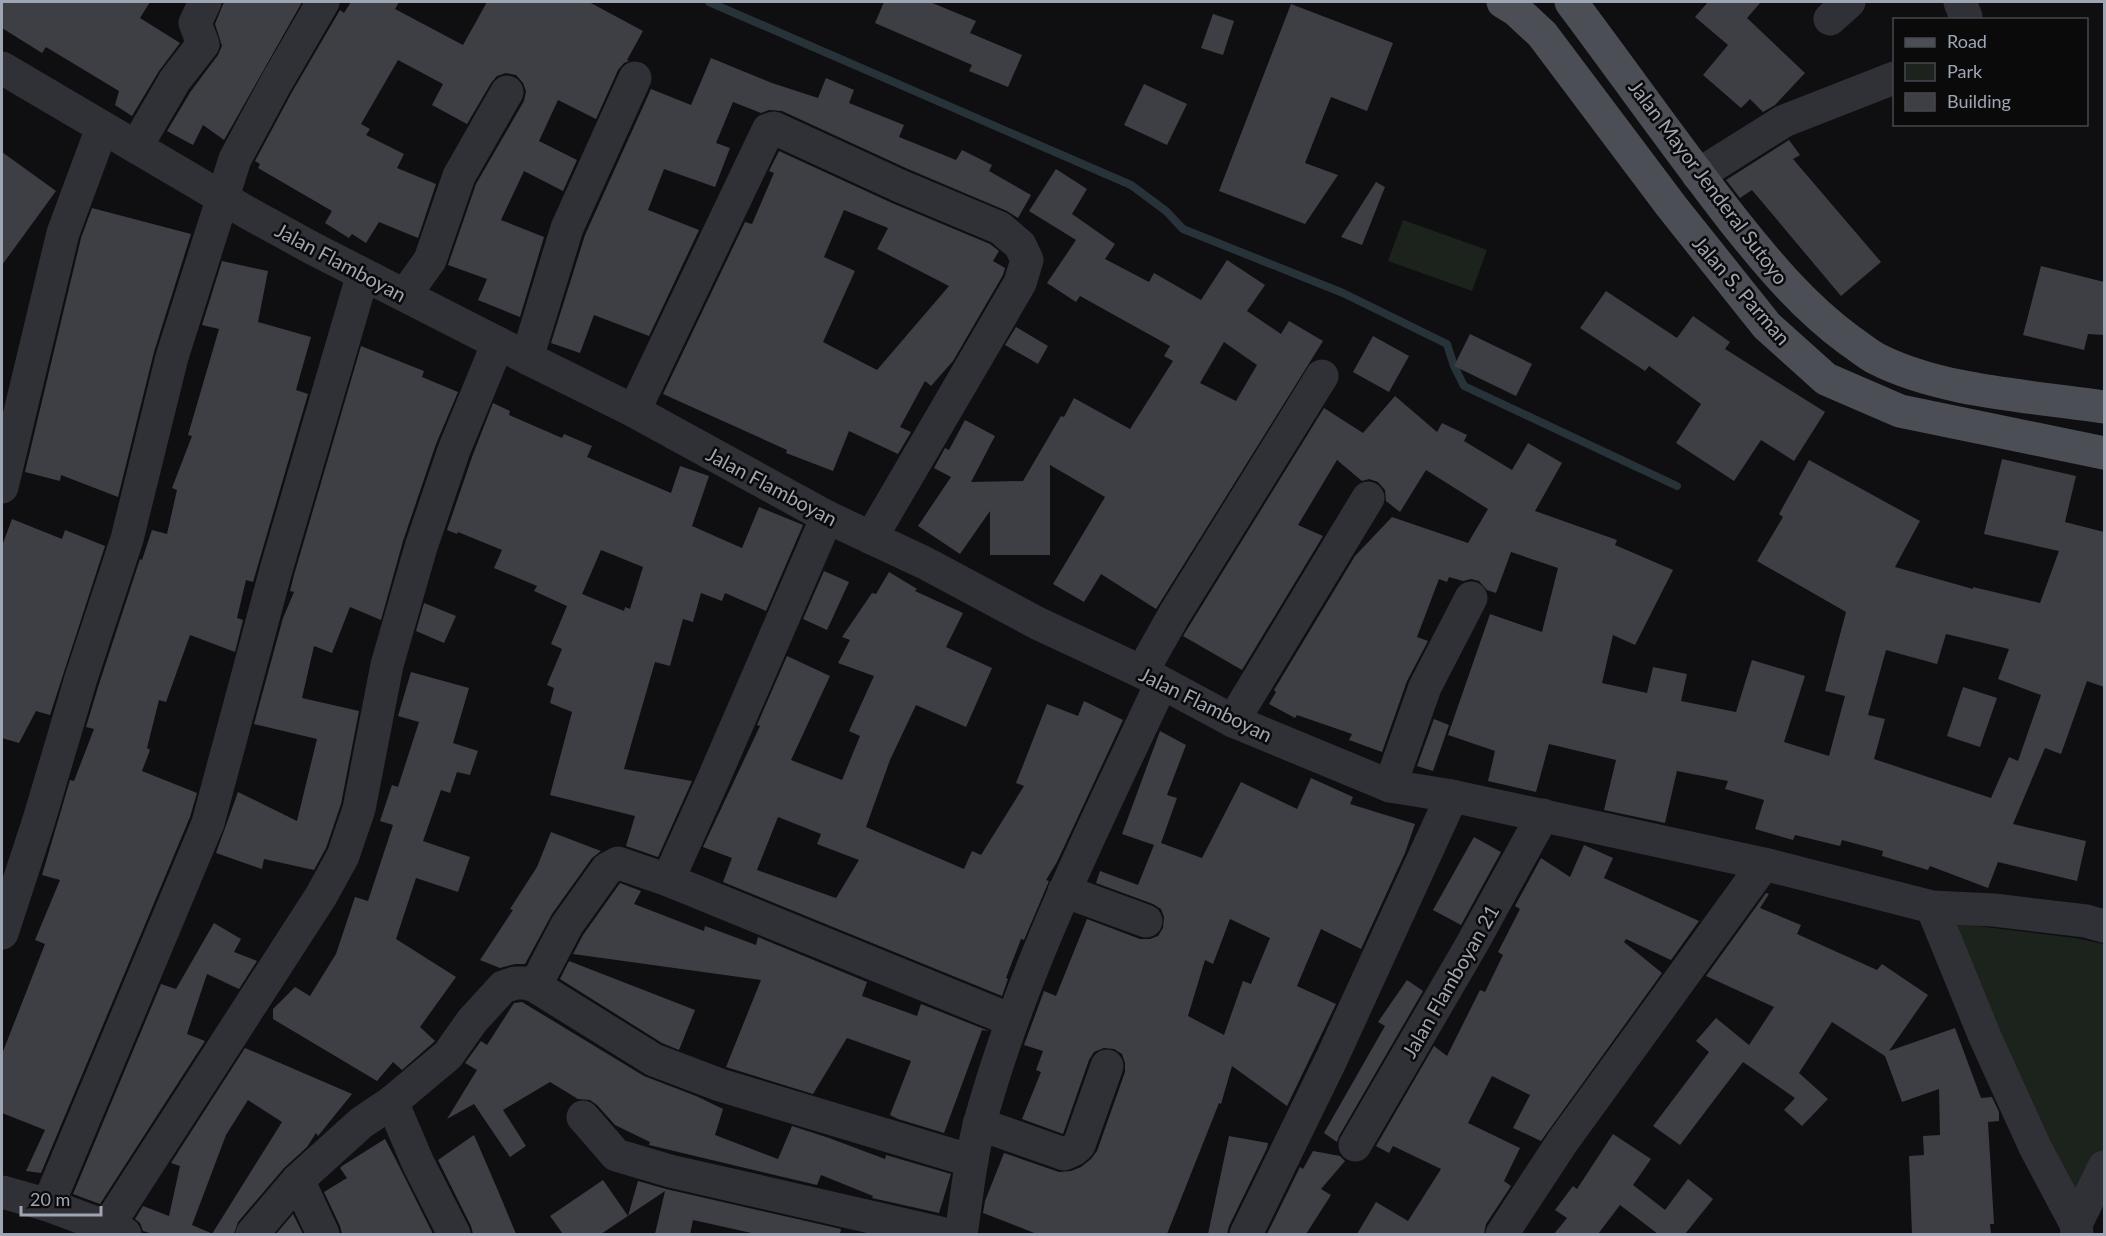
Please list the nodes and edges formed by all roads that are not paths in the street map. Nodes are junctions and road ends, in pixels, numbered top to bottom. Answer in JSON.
{"nodes":[{"id":1,"x":205,"y":2,"type":"edge"},
{"id":2,"x":323,"y":2,"type":"edge"},
{"id":3,"x":1503,"y":2,"type":"edge"},
{"id":4,"x":1571,"y":2,"type":"edge"},
{"id":5,"x":1960,"y":2,"type":"edge"},
{"id":6,"x":1966,"y":18,"type":"edge"},
{"id":7,"x":2,"y":68,"type":"edge"},
{"id":8,"x":635,"y":78,"type":"dead end"},
{"id":9,"x":1893,"y":78,"type":"edge"},
{"id":10,"x":507,"y":92,"type":"dead end"},
{"id":11,"x":102,"y":128,"type":"junction"},
{"id":12,"x":136,"y":147,"type":"junction"},
{"id":13,"x":1698,"y":175,"type":"junction"},
{"id":14,"x":222,"y":197,"type":"junction"},
{"id":15,"x":363,"y":274,"type":"junction"},
{"id":16,"x":405,"y":296,"type":"junction"},
{"id":17,"x":498,"y":344,"type":"junction"},
{"id":18,"x":527,"y":358,"type":"junction"},
{"id":19,"x":1322,"y":376,"type":"dead end"},
{"id":20,"x":2104,"y":407,"type":"edge"},
{"id":21,"x":634,"y":411,"type":"junction"},
{"id":22,"x":2104,"y":453,"type":"edge"},
{"id":23,"x":2,"y":487,"type":"edge"},
{"id":24,"x":1368,"y":498,"type":"dead end"},
{"id":25,"x":827,"y":517,"type":"junction"},
{"id":26,"x":871,"y":538,"type":"junction"},
{"id":27,"x":1471,"y":598,"type":"dead end"},
{"id":28,"x":1152,"y":678,"type":"junction"},
{"id":29,"x":1233,"y":722,"type":"junction"},
{"id":30,"x":1390,"y":786,"type":"junction"},
{"id":31,"x":1452,"y":796,"type":"junction"},
{"id":32,"x":1543,"y":815,"type":"junction"},
{"id":33,"x":1764,"y":864,"type":"junction"},
{"id":34,"x":668,"y":880,"type":"junction"},
{"id":35,"x":1064,"y":891,"type":"junction"},
{"id":36,"x":1932,"y":906,"type":"junction"},
{"id":37,"x":1146,"y":921,"type":"dead end"},
{"id":38,"x":2104,"y":926,"type":"edge"},
{"id":39,"x":2,"y":933,"type":"edge"},
{"id":40,"x":535,"y":986,"type":"junction"},
{"id":41,"x":1011,"y":1020,"type":"junction"},
{"id":42,"x":1107,"y":1066,"type":"dead end"},
{"id":43,"x":393,"y":1102,"type":"junction"},
{"id":44,"x":583,"y":1117,"type":"dead end"},
{"id":45,"x":979,"y":1124,"type":"junction"},
{"id":46,"x":1354,"y":1145,"type":"dead end"},
{"id":47,"x":972,"y":1161,"type":"junction"},
{"id":48,"x":2104,"y":1167,"type":"edge"},
{"id":49,"x":298,"y":1180,"type":"junction"},
{"id":50,"x":2,"y":1192,"type":"edge"},
{"id":51,"x":48,"y":1205,"type":"junction"},
{"id":52,"x":2076,"y":1229,"type":"edge"},
{"id":53,"x":117,"y":1230,"type":"edge"},
{"id":54,"x":252,"y":1234,"type":"edge"},
{"id":55,"x":323,"y":1234,"type":"edge"},
{"id":56,"x":454,"y":1234,"type":"edge"},
{"id":57,"x":945,"y":1234,"type":"edge"},
{"id":58,"x":961,"y":1234,"type":"edge"},
{"id":59,"x":1246,"y":1234,"type":"edge"},
{"id":60,"x":1502,"y":1234,"type":"edge"}],
"edges":[{"from":1,"to":12,"type":"street"},
{"from":2,"to":14,"type":"street"},
{"from":3,"to":22,"type":"main road","name":"Jalan S. Parman"},
{"from":4,"to":13,"type":"main road","name":"Jalan Mayor Jenderal Sutoyo"},
{"from":5,"to":6,"type":"street"},
{"from":7,"to":11,"type":"street","name":"Jalan Flamboyan"},
{"from":8,"to":18,"type":"street"},
{"from":9,"to":13,"type":"street"},
{"from":10,"to":16,"type":"street"},
{"from":11,"to":12,"type":"street","name":"Jalan Flamboyan"},
{"from":11,"to":23,"type":"street"},
{"from":12,"to":14,"type":"street","name":"Jalan Flamboyan"},
{"from":13,"to":20,"type":"main road","name":"Jalan Mayor Jenderal Sutoyo"},
{"from":14,"to":15,"type":"street","name":"Jalan Flamboyan"},
{"from":14,"to":39,"type":"street"},
{"from":15,"to":16,"type":"street","name":"Jalan Flamboyan"},
{"from":15,"to":51,"type":"street"},
{"from":16,"to":17,"type":"street","name":"Jalan Flamboyan"},
{"from":17,"to":18,"type":"street","name":"Jalan Flamboyan"},
{"from":17,"to":53,"type":"street"},
{"from":18,"to":21,"type":"street","name":"Jalan Flamboyan"},
{"from":19,"to":28,"type":"street"},
{"from":21,"to":25,"type":"street","name":"Jalan Flamboyan"},
{"from":21,"to":26,"type":"street"},
{"from":24,"to":29,"type":"street"},
{"from":25,"to":26,"type":"street","name":"Jalan Flamboyan"},
{"from":25,"to":34,"type":"street"},
{"from":26,"to":28,"type":"street","name":"Jalan Flamboyan"},
{"from":27,"to":30,"type":"street"},
{"from":28,"to":29,"type":"street","name":"Jalan Flamboyan"},
{"from":28,"to":35,"type":"street"},
{"from":29,"to":30,"type":"street","name":"Jalan Flamboyan"},
{"from":30,"to":31,"type":"street","name":"Jalan Flamboyan"},
{"from":31,"to":32,"type":"street","name":"Jalan Flamboyan"},
{"from":31,"to":59,"type":"street"},
{"from":32,"to":33,"type":"street","name":"Jalan Flamboyan"},
{"from":32,"to":46,"type":"street","name":"Jalan Flamboyan 21"},
{"from":33,"to":36,"type":"street","name":"Jalan Flamboyan"},
{"from":33,"to":60,"type":"street"},
{"from":34,"to":40,"type":"street"},
{"from":34,"to":41,"type":"street"},
{"from":35,"to":37,"type":"street"},
{"from":35,"to":41,"type":"street"},
{"from":36,"to":38,"type":"street","name":"Jalan Flamboyan"},
{"from":36,"to":52,"type":"street"},
{"from":40,"to":43,"type":"street"},
{"from":40,"to":47,"type":"street"},
{"from":41,"to":45,"type":"street"},
{"from":42,"to":45,"type":"street"},
{"from":43,"to":49,"type":"street"},
{"from":43,"to":56,"type":"street"},
{"from":44,"to":57,"type":"street"},
{"from":45,"to":47,"type":"street"},
{"from":47,"to":58,"type":"street"},
{"from":48,"to":52,"type":"street"},
{"from":49,"to":54,"type":"street"},
{"from":49,"to":55,"type":"street"},
{"from":50,"to":51,"type":"street"},
{"from":51,"to":53,"type":"street"}]}
